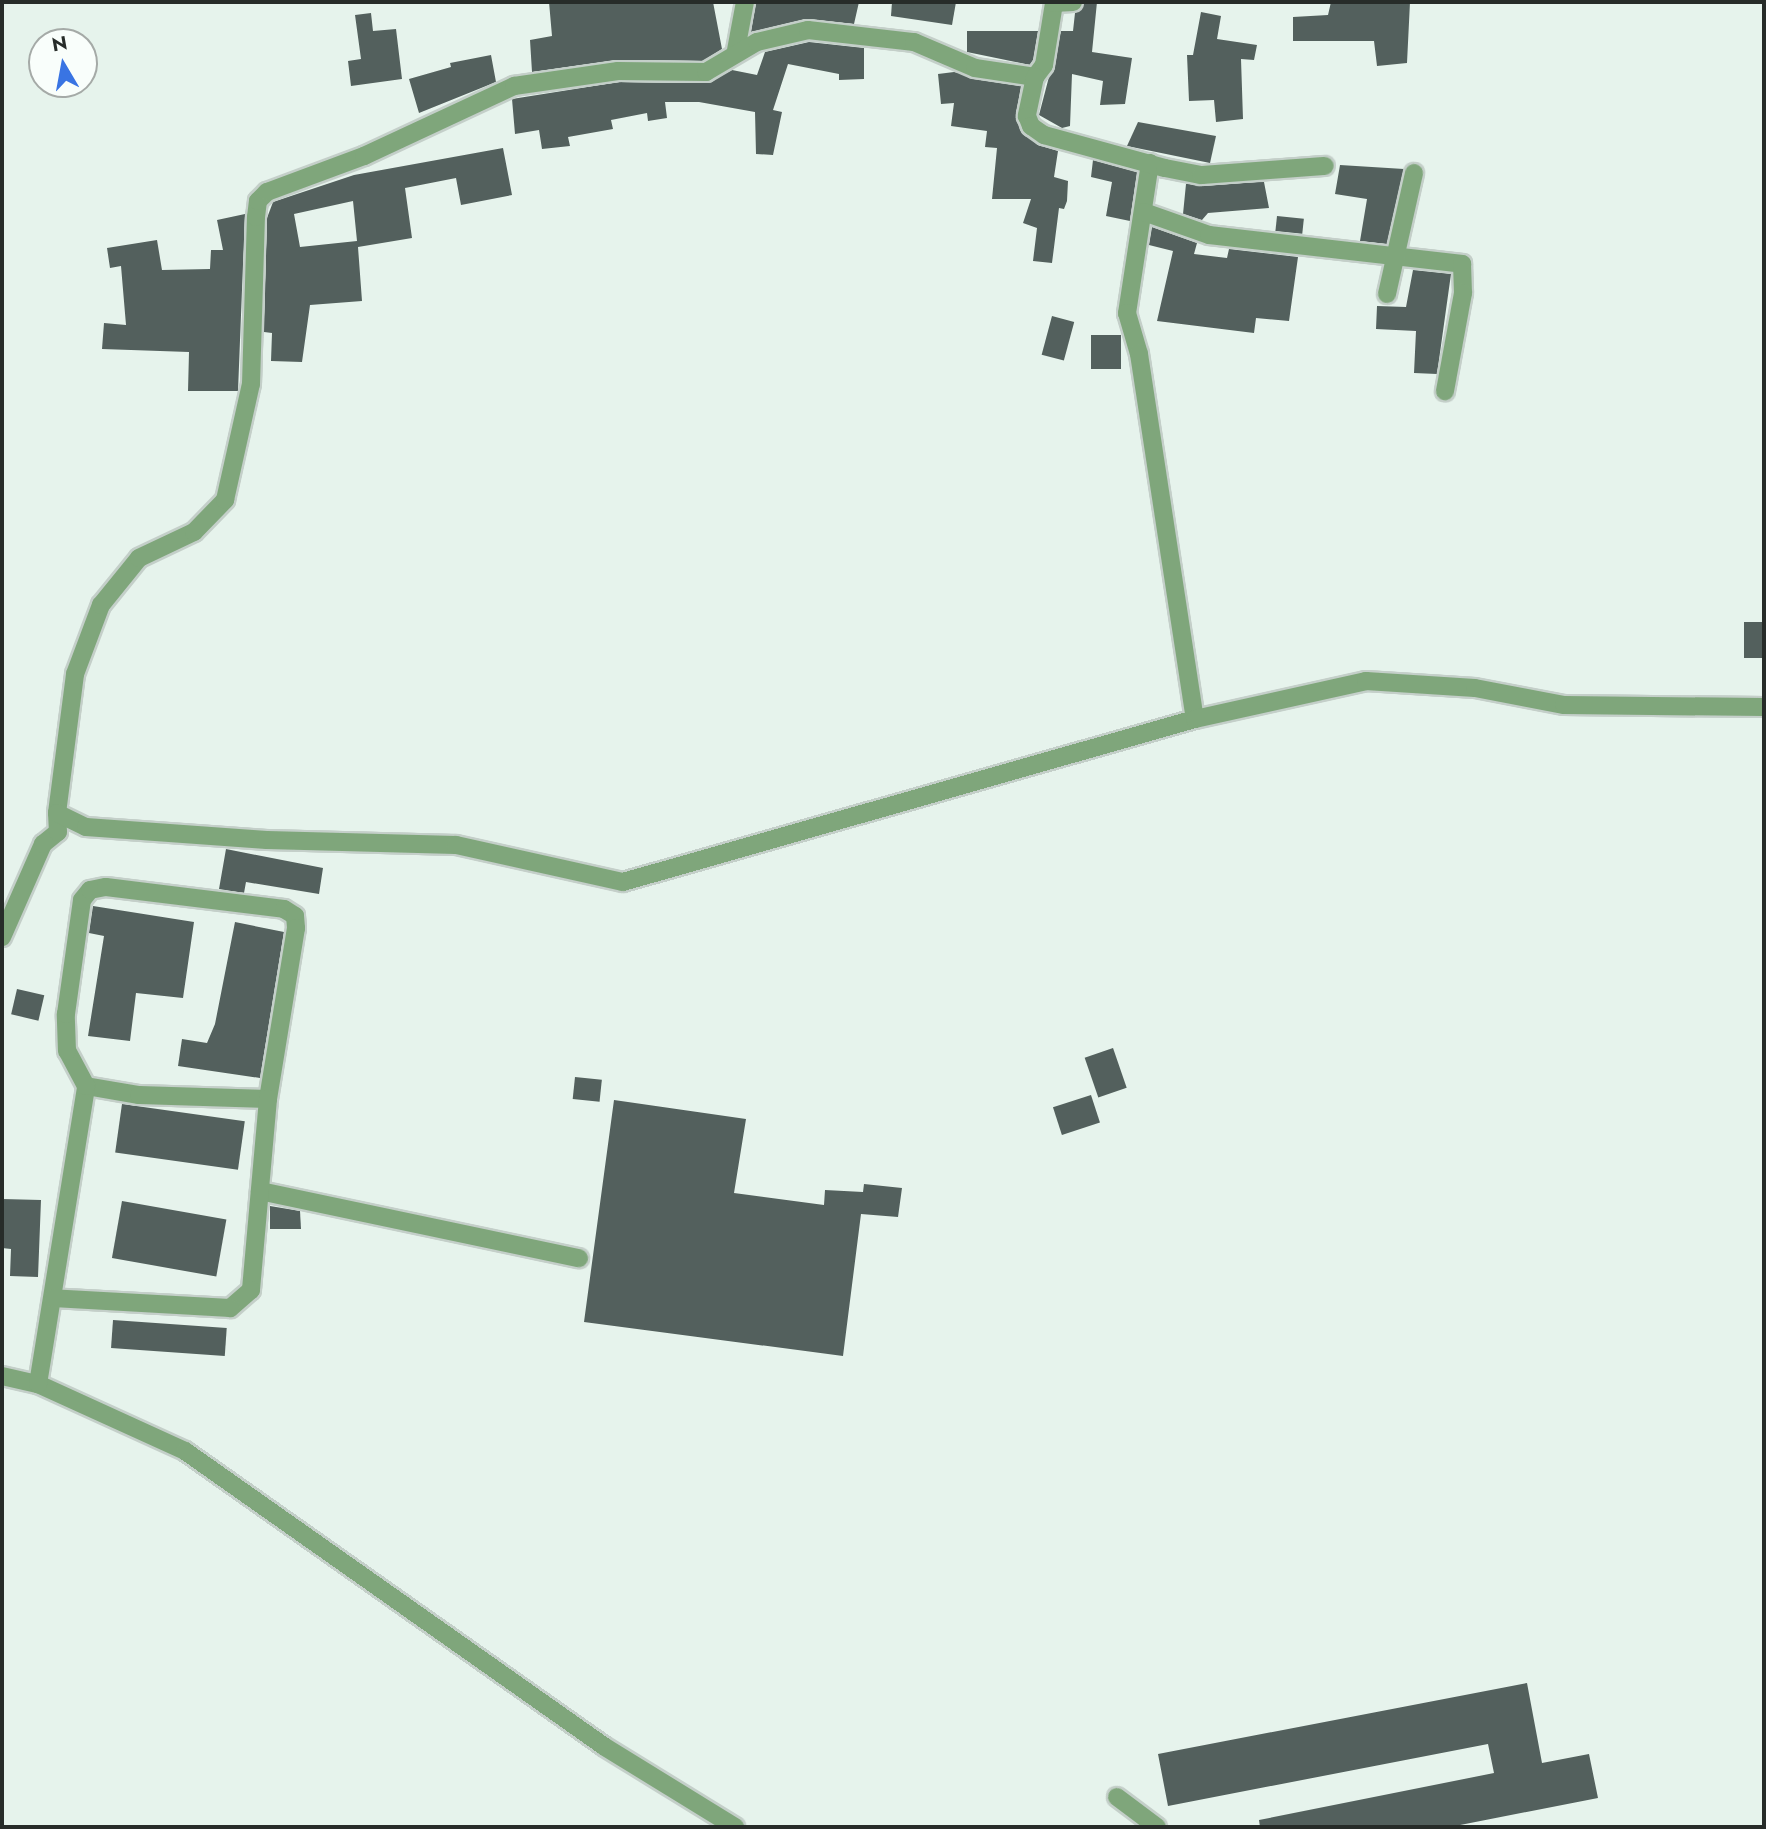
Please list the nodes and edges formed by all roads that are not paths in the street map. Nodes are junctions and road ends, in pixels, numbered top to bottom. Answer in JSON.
{"nodes":[{"id":1,"x":745,"y":2,"type":"edge"},
{"id":2,"x":1073,"y":2,"type":"edge"},
{"id":3,"x":736,"y":50,"type":"junction"},
{"id":4,"x":1035,"y":77,"type":"junction"},
{"id":5,"x":1150,"y":163,"type":"junction"},
{"id":6,"x":1325,"y":166,"type":"dead end"},
{"id":7,"x":1414,"y":173,"type":"dead end"},
{"id":8,"x":1144,"y":212,"type":"junction"},
{"id":9,"x":1395,"y":255,"type":"junction"},
{"id":10,"x":1387,"y":294,"type":"dead end"},
{"id":11,"x":1445,"y":391,"type":"dead end"},
{"id":12,"x":1764,"y":707,"type":"edge"},
{"id":13,"x":1195,"y":719,"type":"junction"},
{"id":14,"x":57,"y":813,"type":"junction"},
{"id":15,"x":2,"y":937,"type":"edge"},
{"id":16,"x":86,"y":1086,"type":"junction"},
{"id":17,"x":268,"y":1100,"type":"junction"},
{"id":18,"x":260,"y":1191,"type":"junction"},
{"id":19,"x":579,"y":1258,"type":"dead end"},
{"id":20,"x":52,"y":1298,"type":"junction"},
{"id":21,"x":2,"y":1376,"type":"edge"},
{"id":22,"x":38,"y":1384,"type":"junction"},
{"id":23,"x":1117,"y":1797,"type":"dead end"},
{"id":24,"x":735,"y":1827,"type":"edge"},
{"id":25,"x":1157,"y":1827,"type":"edge"}],
"edges":[{"from":1,"to":3,"type":"street"},
{"from":2,"to":4,"type":"street"},
{"from":3,"to":4,"type":"street"},
{"from":3,"to":14,"type":"street"},
{"from":4,"to":5,"type":"street"},
{"from":5,"to":6,"type":"street"},
{"from":5,"to":8,"type":"street"},
{"from":7,"to":9,"type":"street"},
{"from":8,"to":9,"type":"street"},
{"from":8,"to":13,"type":"street"},
{"from":9,"to":10,"type":"street"},
{"from":9,"to":11,"type":"street"},
{"from":12,"to":13,"type":"street"},
{"from":13,"to":14,"type":"street"},
{"from":14,"to":15,"type":"street"},
{"from":16,"to":17,"type":"street"},
{"from":16,"to":17,"type":"street"},
{"from":16,"to":20,"type":"street"},
{"from":17,"to":18,"type":"street"},
{"from":18,"to":19,"type":"street"},
{"from":18,"to":20,"type":"street"},
{"from":20,"to":22,"type":"street"},
{"from":21,"to":22,"type":"street"},
{"from":22,"to":24,"type":"street"},
{"from":23,"to":25,"type":"street"}]}
